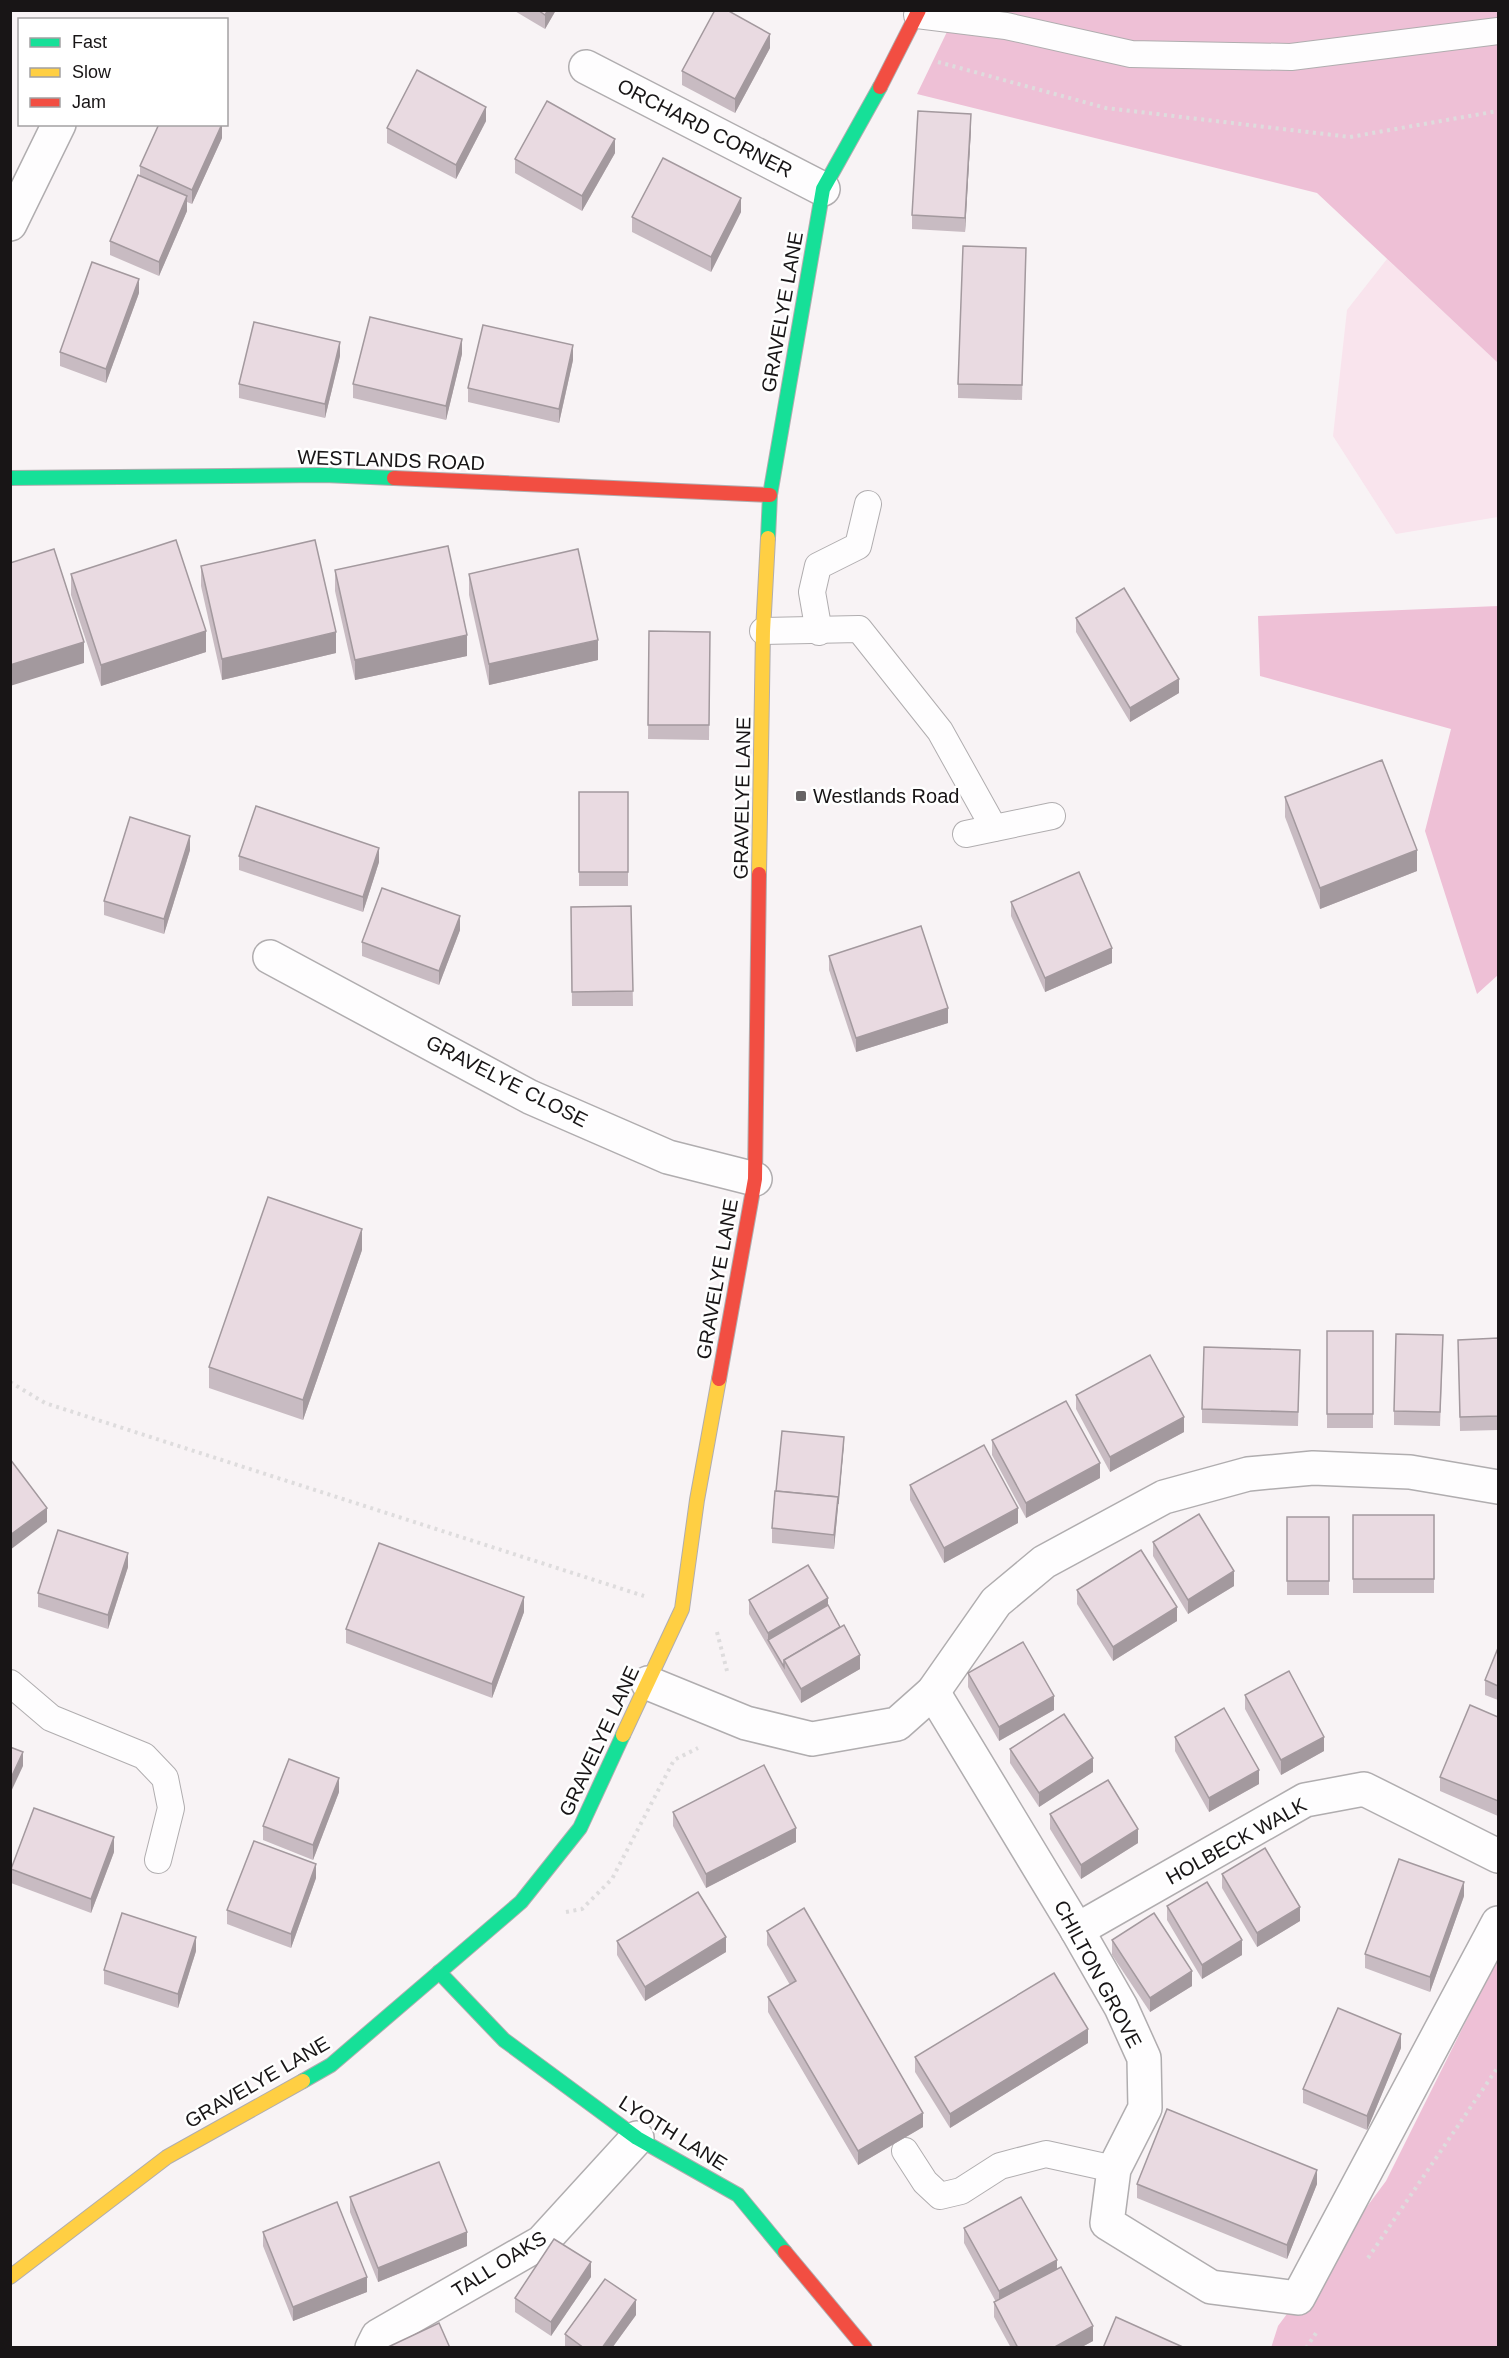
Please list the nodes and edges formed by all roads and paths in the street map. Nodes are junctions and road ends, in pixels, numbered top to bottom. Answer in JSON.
{"nodes":[{"id":1,"x":918,"y":13,"type":"edge"},
{"id":2,"x":1498,"y":32,"type":"edge"},
{"id":3,"x":900,"y":52,"type":"junction"},
{"id":4,"x":586,"y":67,"type":"dead end"},
{"id":5,"x":1498,"y":111,"type":"edge"},
{"id":6,"x":58,"y":126,"type":"edge"},
{"id":7,"x":823,"y":189,"type":"junction"},
{"id":8,"x":10,"y":224,"type":"edge"},
{"id":9,"x":10,"y":478,"type":"edge"},
{"id":10,"x":770,"y":495,"type":"junction"},
{"id":11,"x":868,"y":504,"type":"dead end"},
{"id":12,"x":763,"y":631,"type":"junction"},
{"id":13,"x":819,"y":632,"type":"junction"},
{"id":14,"x":1052,"y":816,"type":"dead end"},
{"id":15,"x":994,"y":828,"type":"junction"},
{"id":16,"x":966,"y":834,"type":"dead end"},
{"id":17,"x":270,"y":957,"type":"dead end"},
{"id":18,"x":755,"y":1179,"type":"junction"},
{"id":19,"x":10,"y":1382,"type":"edge"},
{"id":20,"x":1498,"y":1487,"type":"edge"},
{"id":21,"x":682,"y":1609,"type":"junction"},
{"id":22,"x":10,"y":1683,"type":"edge"},
{"id":23,"x":648,"y":1683,"type":"junction"},
{"id":24,"x":933,"y":1692,"type":"junction"},
{"id":25,"x":1498,"y":1856,"type":"edge"},
{"id":26,"x":158,"y":1860,"type":"dead end"},
{"id":27,"x":1498,"y":1923,"type":"edge"},
{"id":28,"x":1077,"y":1930,"type":"junction"},
{"id":29,"x":439,"y":1972,"type":"junction"},
{"id":30,"x":1498,"y":2067,"type":"edge"},
{"id":31,"x":637,"y":2138,"type":"junction"},
{"id":32,"x":905,"y":2151,"type":"dead end"},
{"id":33,"x":1114,"y":2169,"type":"junction"},
{"id":34,"x":1365,"y":2262,"type":"dead end"},
{"id":35,"x":10,"y":2277,"type":"edge"},
{"id":36,"x":1319,"y":2328,"type":"dead end"},
{"id":37,"x":372,"y":2348,"type":"edge"},
{"id":38,"x":865,"y":2348,"type":"edge"},
{"id":39,"x":1306,"y":2348,"type":"edge"}],
"edges":[{"from":1,"to":2,"type":"lane"},
{"from":1,"to":3,"type":"street","name":"GRAVELYE LANE"},
{"from":3,"to":5,"type":"path"},
{"from":3,"to":7,"type":"street","name":"GRAVELYE LANE"},
{"from":4,"to":7,"type":"street","name":"ORCHARD CORNER"},
{"from":6,"to":8,"type":"street"},
{"from":7,"to":10,"type":"street","name":"GRAVELYE LANE"},
{"from":9,"to":10,"type":"street","name":"WESTLANDS ROAD"},
{"from":10,"to":12,"type":"street","name":"GRAVELYE LANE"},
{"from":11,"to":13,"type":"lane"},
{"from":12,"to":13,"type":"lane"},
{"from":12,"to":18,"type":"street","name":"GRAVELYE LANE"},
{"from":13,"to":15,"type":"lane"},
{"from":14,"to":15,"type":"lane"},
{"from":15,"to":16,"type":"lane"},
{"from":17,"to":18,"type":"street","name":"GRAVELYE CLOSE"},
{"from":18,"to":21,"type":"street","name":"GRAVELYE LANE"},
{"from":19,"to":21,"type":"path"},
{"from":20,"to":24,"type":"street"},
{"from":21,"to":23,"type":"street","name":"GRAVELYE LANE"},
{"from":22,"to":26,"type":"lane"},
{"from":23,"to":24,"type":"street"},
{"from":23,"to":29,"type":"street","name":"GRAVELYE LANE"},
{"from":24,"to":28,"type":"street","name":"CHILTON GROVE"},
{"from":25,"to":28,"type":"street","name":"HOLBECK WALK"},
{"from":27,"to":33,"type":"street","name":"CHILTON GROVE"},
{"from":28,"to":33,"type":"street","name":"CHILTON GROVE"},
{"from":29,"to":31,"type":"street","name":"LYOTH LANE"},
{"from":29,"to":35,"type":"street","name":"GRAVELYE LANE"},
{"from":30,"to":34,"type":"path"},
{"from":31,"to":37,"type":"street","name":"TALL OAKS"},
{"from":31,"to":38,"type":"street","name":"LYOTH LANE"},
{"from":32,"to":33,"type":"lane"},
{"from":36,"to":39,"type":"path"}]}
